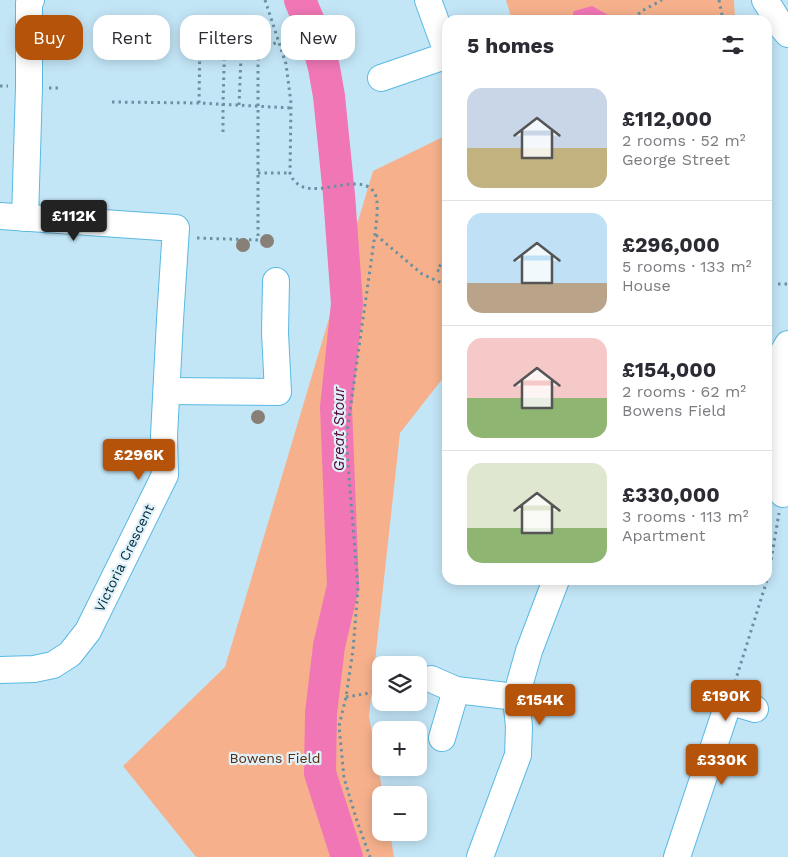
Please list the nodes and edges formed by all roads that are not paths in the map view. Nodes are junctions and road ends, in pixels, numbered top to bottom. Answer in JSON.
{"nodes":[{"id":1,"x":31,"y":0,"type":"edge"},
{"id":2,"x":428,"y":0,"type":"edge"},
{"id":3,"x":765,"y":0,"type":"edge"},
{"id":4,"x":788,"y":34,"type":"edge"},
{"id":5,"x":442,"y":38,"type":"edge"},
{"id":6,"x":442,"y":57,"type":"edge"},
{"id":7,"x":381,"y":78,"type":"dead end"},
{"id":8,"x":12,"y":217,"type":"edge"},
{"id":9,"x":276,"y":281,"type":"dead end"},
{"id":10,"x":788,"y":344,"type":"edge"},
{"id":11,"x":167,"y":391,"type":"junction"},
{"id":12,"x":785,"y":454,"type":"edge"},
{"id":13,"x":783,"y":494,"type":"road end"},
{"id":14,"x":554,"y":585,"type":"edge"},
{"id":15,"x":0,"y":670,"type":"edge"},
{"id":16,"x":431,"y":679,"type":"dead end"},
{"id":17,"x":456,"y":690,"type":"junction"},
{"id":18,"x":516,"y":698,"type":"junction"},
{"id":19,"x":755,"y":709,"type":"dead end"},
{"id":20,"x":442,"y":738,"type":"dead end"},
{"id":21,"x":480,"y":857,"type":"edge"},
{"id":22,"x":677,"y":857,"type":"edge"}],
"edges":[{"from":1,"to":8,"type":"street"},
{"from":2,"to":5,"type":"street"},
{"from":3,"to":4,"type":"street"},
{"from":6,"to":7,"type":"street"},
{"from":8,"to":11,"type":"street","name":"Victoria Crescent"},
{"from":9,"to":11,"type":"street"},
{"from":10,"to":12,"type":"street"},
{"from":11,"to":15,"type":"street","name":"Victoria Crescent"},
{"from":12,"to":13,"type":"street"},
{"from":14,"to":18,"type":"street"},
{"from":16,"to":17,"type":"street"},
{"from":17,"to":18,"type":"street"},
{"from":17,"to":20,"type":"street"},
{"from":18,"to":21,"type":"street"},
{"from":19,"to":22,"type":"street"}]}
